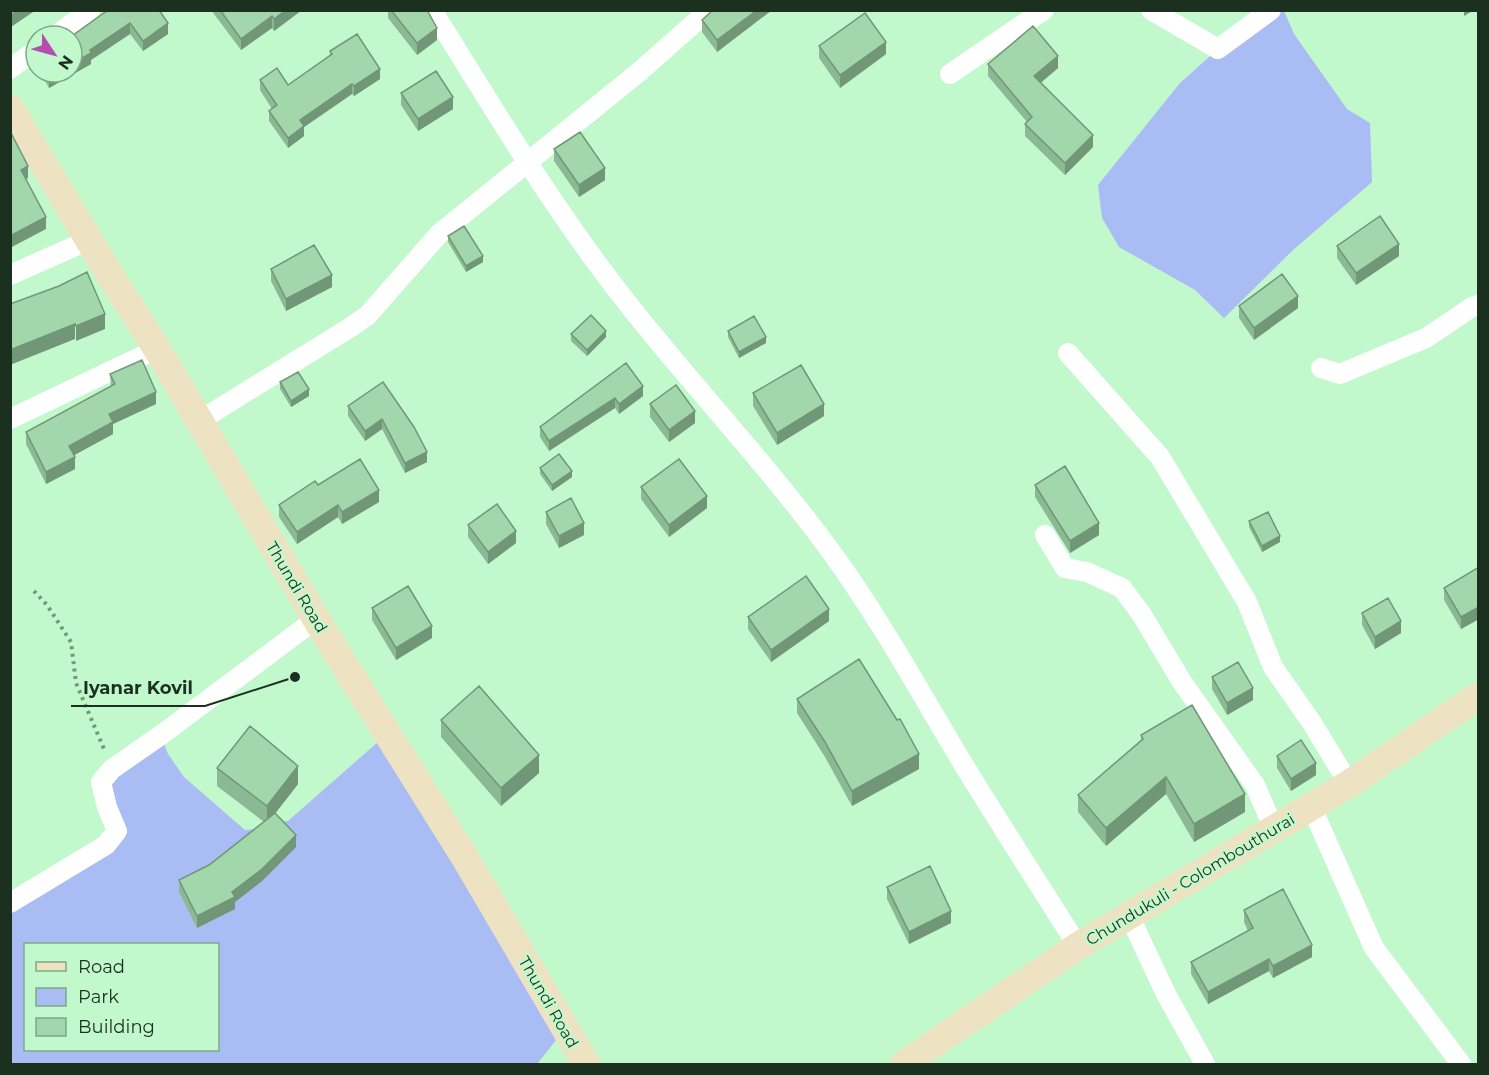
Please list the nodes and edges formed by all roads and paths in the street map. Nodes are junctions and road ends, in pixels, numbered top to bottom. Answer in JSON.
{"nodes":[{"id":1,"x":90,"y":10,"type":"edge"},
{"id":2,"x":432,"y":10,"type":"edge"},
{"id":3,"x":1044,"y":10,"type":"edge"},
{"id":4,"x":1151,"y":10,"type":"edge"},
{"id":5,"x":1271,"y":10,"type":"edge"},
{"id":6,"x":708,"y":11,"type":"edge"},
{"id":7,"x":71,"y":24,"type":"edge"},
{"id":8,"x":24,"y":59,"type":"edge"},
{"id":9,"x":10,"y":69,"type":"edge"},
{"id":10,"x":950,"y":74,"type":"dead end"},
{"id":11,"x":11,"y":110,"type":"edge"},
{"id":12,"x":527,"y":163,"type":"junction"},
{"id":13,"x":89,"y":240,"type":"junction"},
{"id":14,"x":10,"y":275,"type":"edge"},
{"id":15,"x":1479,"y":305,"type":"edge"},
{"id":16,"x":157,"y":349,"type":"junction"},
{"id":17,"x":1068,"y":353,"type":"dead end"},
{"id":18,"x":1321,"y":368,"type":"dead end"},
{"id":19,"x":10,"y":419,"type":"edge"},
{"id":20,"x":199,"y":421,"type":"junction"},
{"id":21,"x":1045,"y":535,"type":"dead end"},
{"id":22,"x":34,"y":591,"type":"dead end"},
{"id":23,"x":316,"y":619,"type":"junction"},
{"id":24,"x":1479,"y":696,"type":"edge"},
{"id":25,"x":112,"y":770,"type":"junction"},
{"id":26,"x":1349,"y":784,"type":"junction"},
{"id":27,"x":1311,"y":806,"type":"junction"},
{"id":28,"x":1274,"y":828,"type":"junction"},
{"id":29,"x":10,"y":903,"type":"edge"},
{"id":30,"x":1129,"y":915,"type":"junction"},
{"id":31,"x":1078,"y":946,"type":"junction"},
{"id":32,"x":586,"y":1065,"type":"edge"},
{"id":33,"x":904,"y":1065,"type":"edge"},
{"id":34,"x":1205,"y":1065,"type":"edge"},
{"id":35,"x":1461,"y":1065,"type":"edge"}],
"edges":[{"from":1,"to":7,"type":"street"},
{"from":2,"to":12,"type":"street"},
{"from":3,"to":10,"type":"street"},
{"from":4,"to":5,"type":"street"},
{"from":6,"to":12,"type":"street"},
{"from":8,"to":9,"type":"street"},
{"from":11,"to":13,"type":"main road","name":"Thundi Road"},
{"from":12,"to":20,"type":"street"},
{"from":12,"to":31,"type":"street"},
{"from":13,"to":14,"type":"street"},
{"from":13,"to":16,"type":"main road","name":"Thundi Road"},
{"from":15,"to":18,"type":"street"},
{"from":16,"to":19,"type":"street"},
{"from":16,"to":20,"type":"main road","name":"Thundi Road"},
{"from":17,"to":26,"type":"street"},
{"from":20,"to":23,"type":"main road","name":"Thundi Road"},
{"from":21,"to":28,"type":"street"},
{"from":22,"to":25,"type":"path"},
{"from":23,"to":25,"type":"street"},
{"from":23,"to":32,"type":"main road","name":"Thundi Road"},
{"from":24,"to":26,"type":"main road","name":"Chundukuli - Colombouthurai"},
{"from":25,"to":29,"type":"street"},
{"from":26,"to":27,"type":"main road","name":"Chundukuli - Colombouthurai"},
{"from":27,"to":28,"type":"main road","name":"Chundukuli - Colombouthurai"},
{"from":27,"to":35,"type":"street"},
{"from":28,"to":30,"type":"main road","name":"Chundukuli - Colombouthurai"},
{"from":30,"to":31,"type":"main road","name":"Chundukuli - Colombouthurai"},
{"from":30,"to":34,"type":"street"},
{"from":31,"to":33,"type":"main road","name":"Chundukuli - Colombouthurai"}]}
